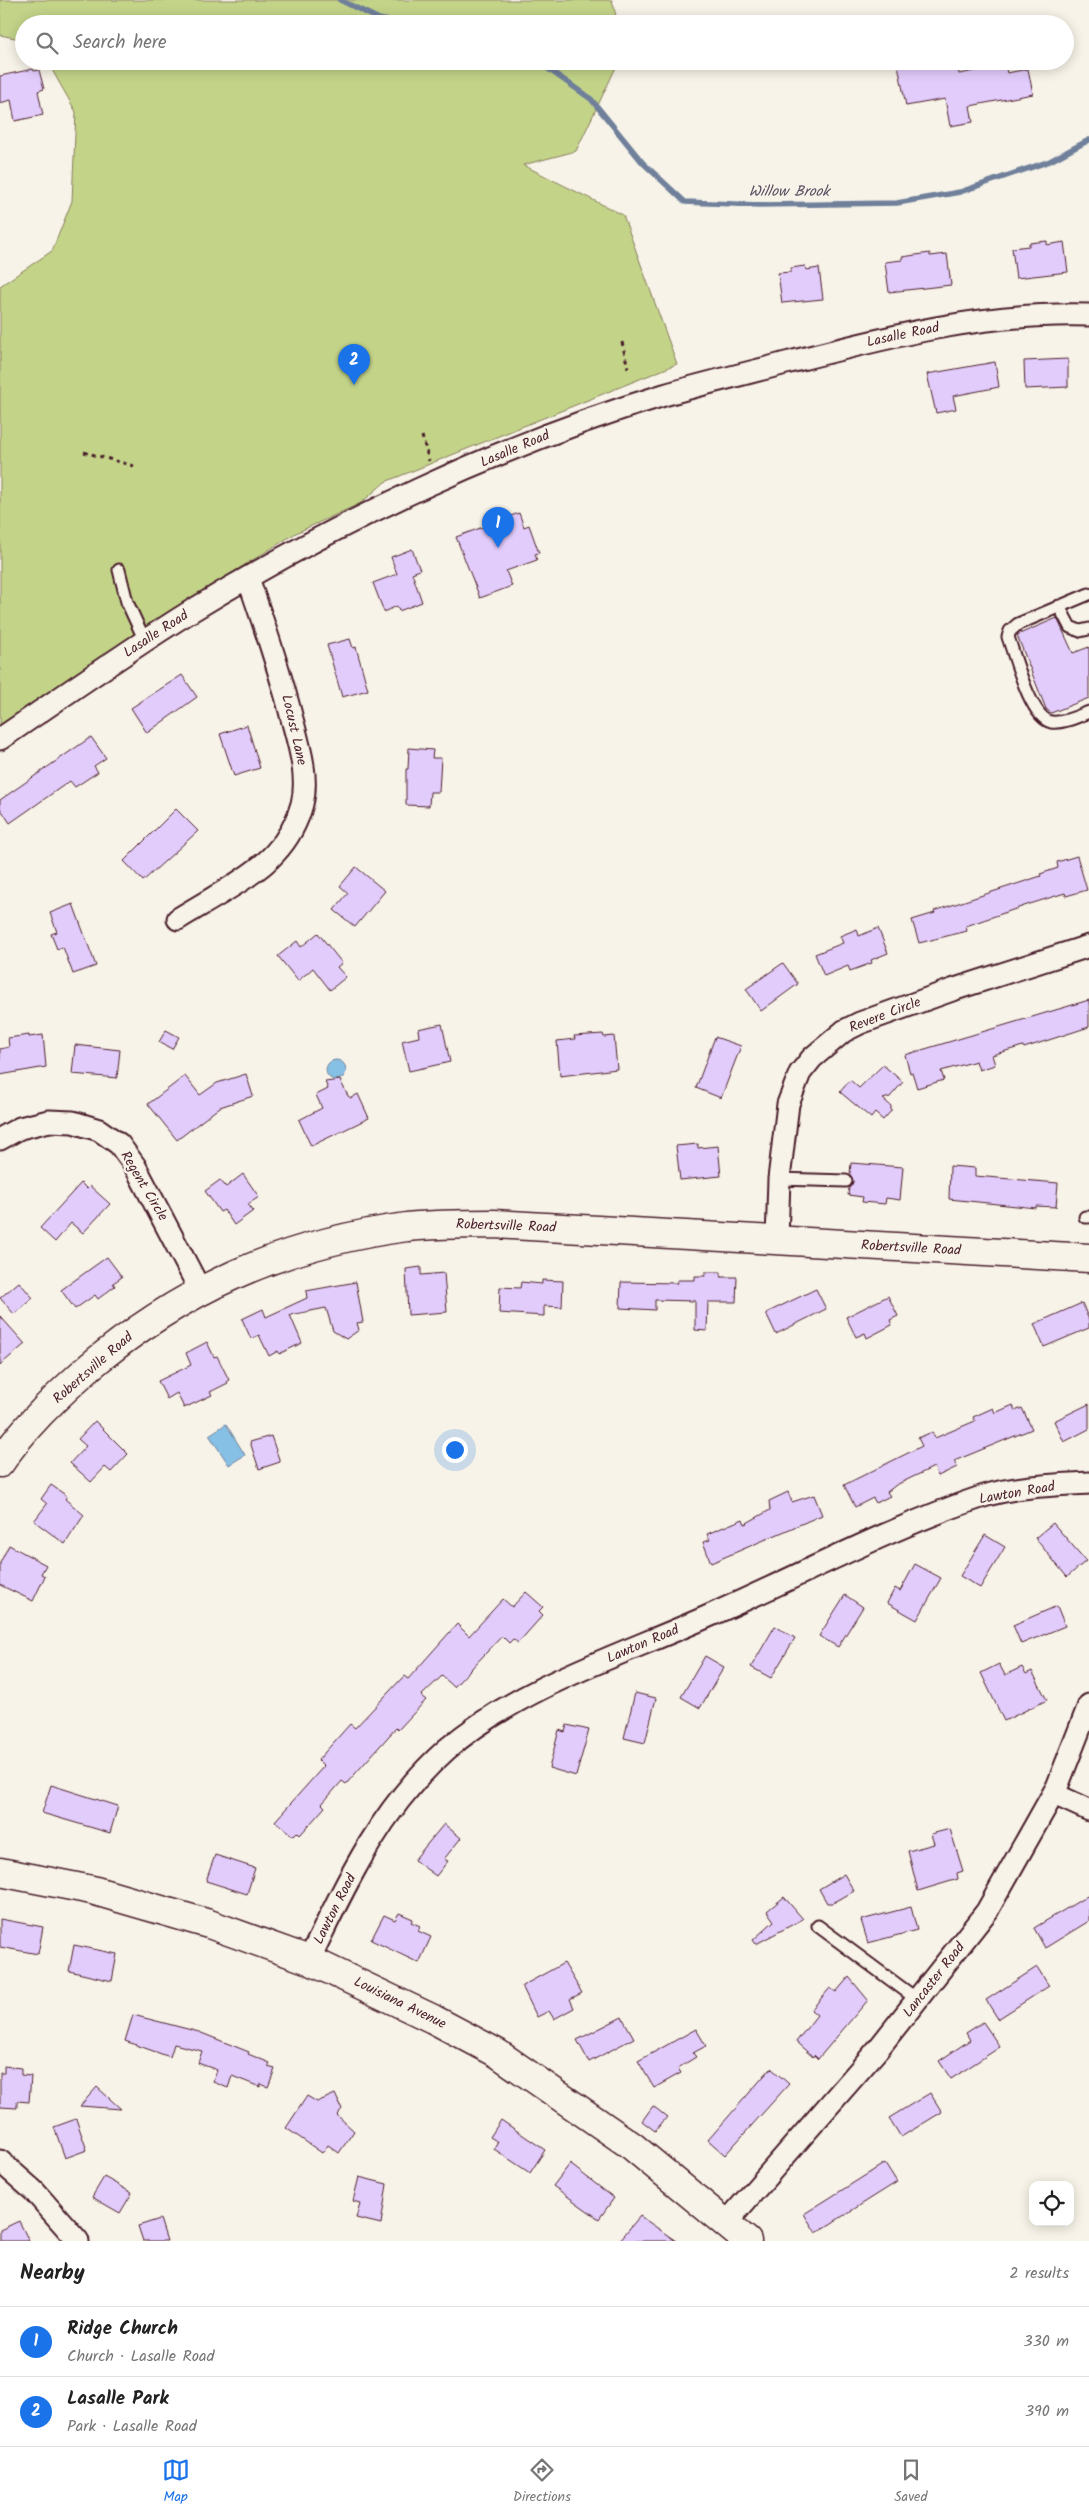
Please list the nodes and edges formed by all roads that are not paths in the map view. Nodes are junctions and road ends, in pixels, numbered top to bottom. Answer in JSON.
{"nodes":[{"id":1,"x":1089,"y":315,"type":"edge"},
{"id":2,"x":119,"y":570,"type":"dead end"},
{"id":3,"x":248,"y":578,"type":"junction"},
{"id":4,"x":1089,"y":594,"type":"edge"},
{"id":5,"x":1059,"y":606,"type":"junction"},
{"id":6,"x":1089,"y":629,"type":"edge"},
{"id":7,"x":144,"y":641,"type":"junction"},
{"id":8,"x":1089,"y":712,"type":"edge"},
{"id":9,"x":0,"y":739,"type":"edge"},
{"id":10,"x":178,"y":919,"type":"dead end"},
{"id":11,"x":1089,"y":946,"type":"edge"},
{"id":12,"x":0,"y":1139,"type":"edge"},
{"id":13,"x":779,"y":1179,"type":"junction"},
{"id":14,"x":846,"y":1181,"type":"dead end"},
{"id":15,"x":777,"y":1240,"type":"junction"},
{"id":16,"x":1089,"y":1258,"type":"edge"},
{"id":17,"x":200,"y":1290,"type":"junction"},
{"id":18,"x":2,"y":1457,"type":"edge"},
{"id":19,"x":1089,"y":1483,"type":"edge"},
{"id":20,"x":1089,"y":1705,"type":"edge"},
{"id":21,"x":1054,"y":1794,"type":"junction"},
{"id":22,"x":1089,"y":1810,"type":"edge"},
{"id":23,"x":0,"y":1872,"type":"edge"},
{"id":24,"x":818,"y":1926,"type":"dead end"},
{"id":25,"x":309,"y":1960,"type":"junction"},
{"id":26,"x":918,"y":2000,"type":"junction"},
{"id":27,"x":0,"y":2161,"type":"edge"},
{"id":28,"x":726,"y":2222,"type":"junction"},
{"id":29,"x":78,"y":2241,"type":"edge"},
{"id":30,"x":747,"y":2241,"type":"edge"}],
"edges":[{"from":1,"to":3,"type":"street","name":"Lasalle Road"},
{"from":2,"to":7,"type":"lane"},
{"from":3,"to":7,"type":"street","name":"Lasalle Road"},
{"from":3,"to":10,"type":"street","name":"Locust Lane"},
{"from":4,"to":5,"type":"lane"},
{"from":5,"to":6,"type":"lane"},
{"from":5,"to":8,"type":"lane"},
{"from":7,"to":9,"type":"street","name":"Lasalle Road"},
{"from":11,"to":13,"type":"street","name":"Revere Circle"},
{"from":12,"to":17,"type":"street","name":"Regent Circle"},
{"from":13,"to":14,"type":"lane"},
{"from":13,"to":15,"type":"street","name":"Revere Circle"},
{"from":15,"to":16,"type":"street","name":"Robertsville Road"},
{"from":15,"to":17,"type":"street","name":"Robertsville Road"},
{"from":17,"to":18,"type":"street","name":"Robertsville Road"},
{"from":19,"to":25,"type":"street","name":"Lawton Road"},
{"from":20,"to":21,"type":"street","name":"Lancaster Road"},
{"from":21,"to":22,"type":"street"},
{"from":21,"to":26,"type":"street","name":"Lancaster Road"},
{"from":23,"to":25,"type":"street","name":"Louisiana Avenue"},
{"from":24,"to":26,"type":"lane"},
{"from":25,"to":28,"type":"street","name":"Louisiana Avenue"},
{"from":26,"to":28,"type":"street","name":"Lancaster Road"},
{"from":27,"to":29,"type":"street"},
{"from":28,"to":30,"type":"street","name":"Louisiana Avenue"}]}
